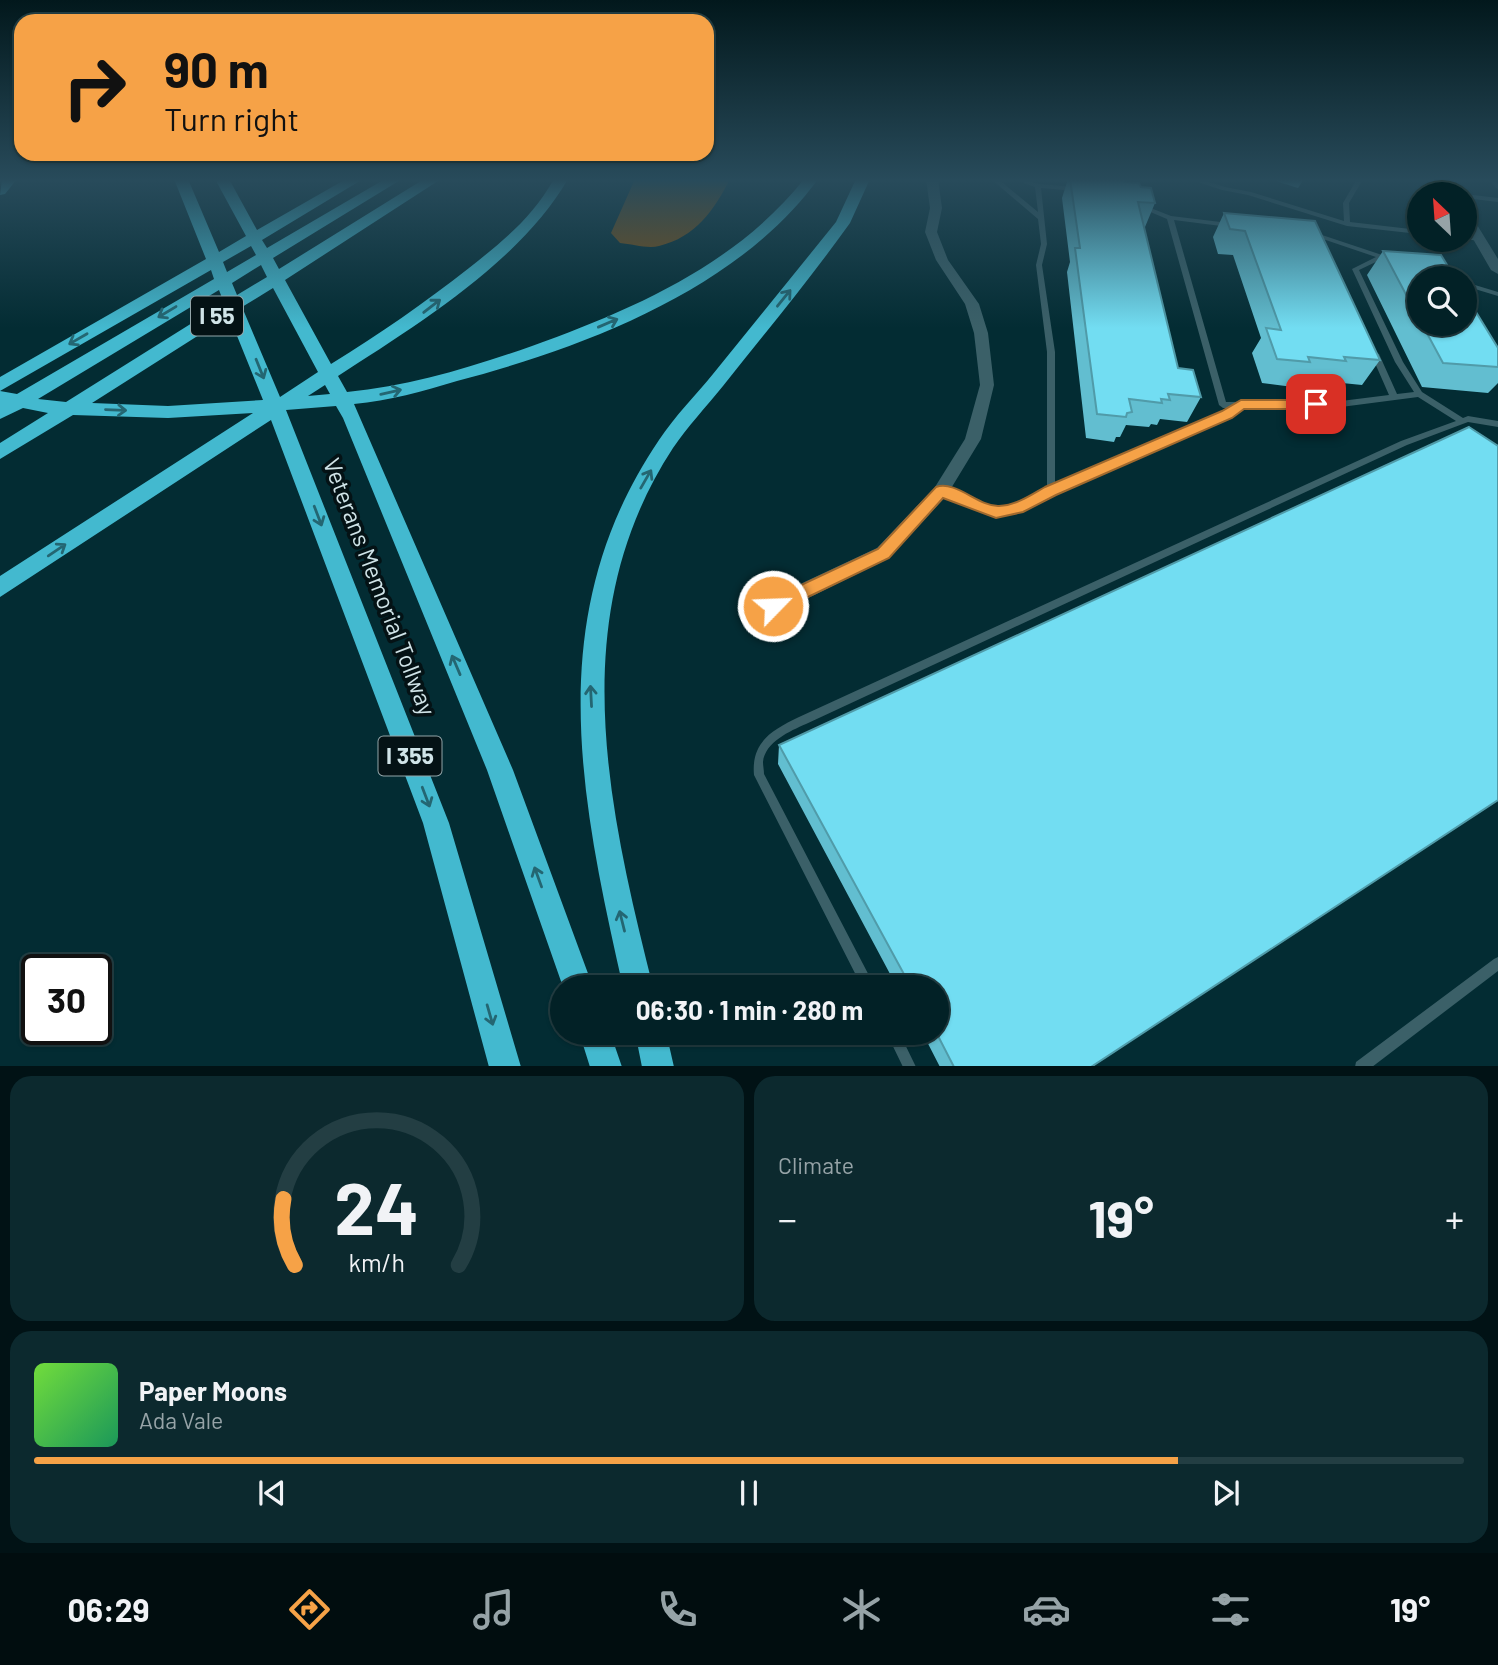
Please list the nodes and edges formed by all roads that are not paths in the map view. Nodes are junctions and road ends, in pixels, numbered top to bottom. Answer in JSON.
{"nodes":[{"id":1,"x":204,"y":229,"type":"edge"},
{"id":2,"x":248,"y":229,"type":"edge"},
{"id":3,"x":271,"y":229,"type":"edge"},
{"id":4,"x":311,"y":229,"type":"edge"},
{"id":5,"x":355,"y":229,"type":"edge"},
{"id":6,"x":526,"y":229,"type":"edge"},
{"id":7,"x":766,"y":229,"type":"edge"},
{"id":8,"x":838,"y":229,"type":"edge"},
{"id":9,"x":932,"y":229,"type":"edge"},
{"id":10,"x":1043,"y":229,"type":"edge"},
{"id":11,"x":1173,"y":229,"type":"edge"},
{"id":12,"x":1310,"y":233,"type":"edge"},
{"id":13,"x":1477,"y":236,"type":"edge"},
{"id":14,"x":1322,"y":237,"type":"junction"},
{"id":15,"x":1479,"y":239,"type":"joint"},
{"id":16,"x":1327,"y":250,"type":"edge"},
{"id":17,"x":1382,"y":257,"type":"junction"},
{"id":18,"x":1395,"y":261,"type":"edge"},
{"id":19,"x":1498,"y":270,"type":"edge"},
{"id":20,"x":1477,"y":288,"type":"edge"},
{"id":21,"x":1498,"y":295,"type":"edge"},
{"id":22,"x":1372,"y":348,"type":"edge"},
{"id":23,"x":0,"y":385,"type":"edge"},
{"id":24,"x":1419,"y":394,"type":"junction"},
{"id":25,"x":0,"y":397,"type":"edge"},
{"id":26,"x":1394,"y":397,"type":"junction"},
{"id":27,"x":1241,"y":405,"type":"junction"},
{"id":28,"x":0,"y":413,"type":"edge"},
{"id":29,"x":1461,"y":420,"type":"junction"},
{"id":30,"x":1498,"y":424,"type":"edge"},
{"id":31,"x":1440,"y":429,"type":"junction"},
{"id":32,"x":1451,"y":436,"type":"edge"},
{"id":33,"x":0,"y":452,"type":"edge"},
{"id":34,"x":941,"y":491,"type":"junction"},
{"id":35,"x":1051,"y":491,"type":"junction"},
{"id":36,"x":0,"y":588,"type":"edge"},
{"id":37,"x":773,"y":606,"type":"dead end"},
{"id":38,"x":1498,"y":963,"type":"edge"},
{"id":39,"x":574,"y":975,"type":"edge"},
{"id":40,"x":635,"y":975,"type":"edge"},
{"id":41,"x":863,"y":975,"type":"edge"},
{"id":42,"x":599,"y":1045,"type":"edge"},
{"id":43,"x":653,"y":1045,"type":"edge"},
{"id":44,"x":899,"y":1045,"type":"edge"},
{"id":45,"x":505,"y":1066,"type":"edge"},
{"id":46,"x":606,"y":1066,"type":"edge"},
{"id":47,"x":658,"y":1066,"type":"edge"},
{"id":48,"x":910,"y":1066,"type":"edge"},
{"id":49,"x":1361,"y":1066,"type":"edge"}],
"edges":[{"from":1,"to":45,"type":"highway","name":"Veterans Memorial Tollway","number":"I 355","one_way":true},
{"from":39,"to":2,"type":"highway","name":"Veterans Memorial Tollway","one_way":true},
{"from":3,"to":23,"type":"highway","one_way":true},
{"from":4,"to":28,"type":"highway","number":"I 55","one_way":true},
{"from":5,"to":33,"type":"highway","number":"I 55"},
{"from":36,"to":6,"type":"highway","one_way":true},
{"from":25,"to":7,"type":"highway","one_way":true},
{"from":40,"to":8,"type":"highway","one_way":true},
{"from":9,"to":34,"type":"street"},
{"from":10,"to":35,"type":"lane"},
{"from":11,"to":27,"type":"lane"},
{"from":12,"to":14,"type":"lane"},
{"from":13,"to":15,"type":"street"},
{"from":14,"to":16,"type":"lane"},
{"from":14,"to":17,"type":"lane"},
{"from":15,"to":19,"type":"street"},
{"from":17,"to":18,"type":"lane"},
{"from":17,"to":24,"type":"lane"},
{"from":20,"to":21,"type":"lane"},
{"from":22,"to":26,"type":"lane"},
{"from":24,"to":26,"type":"lane"},
{"from":24,"to":29,"type":"lane"},
{"from":26,"to":27,"type":"lane"},
{"from":27,"to":35,"type":"lane"},
{"from":29,"to":30,"type":"lane"},
{"from":29,"to":31,"type":"lane"},
{"from":31,"to":32,"type":"lane"},
{"from":31,"to":41,"type":"lane"},
{"from":34,"to":35,"type":"lane"},
{"from":34,"to":37,"type":"street"},
{"from":38,"to":49,"type":"lane"},
{"from":42,"to":46,"type":"highway"},
{"from":43,"to":47,"type":"highway"},
{"from":44,"to":48,"type":"lane"}]}
